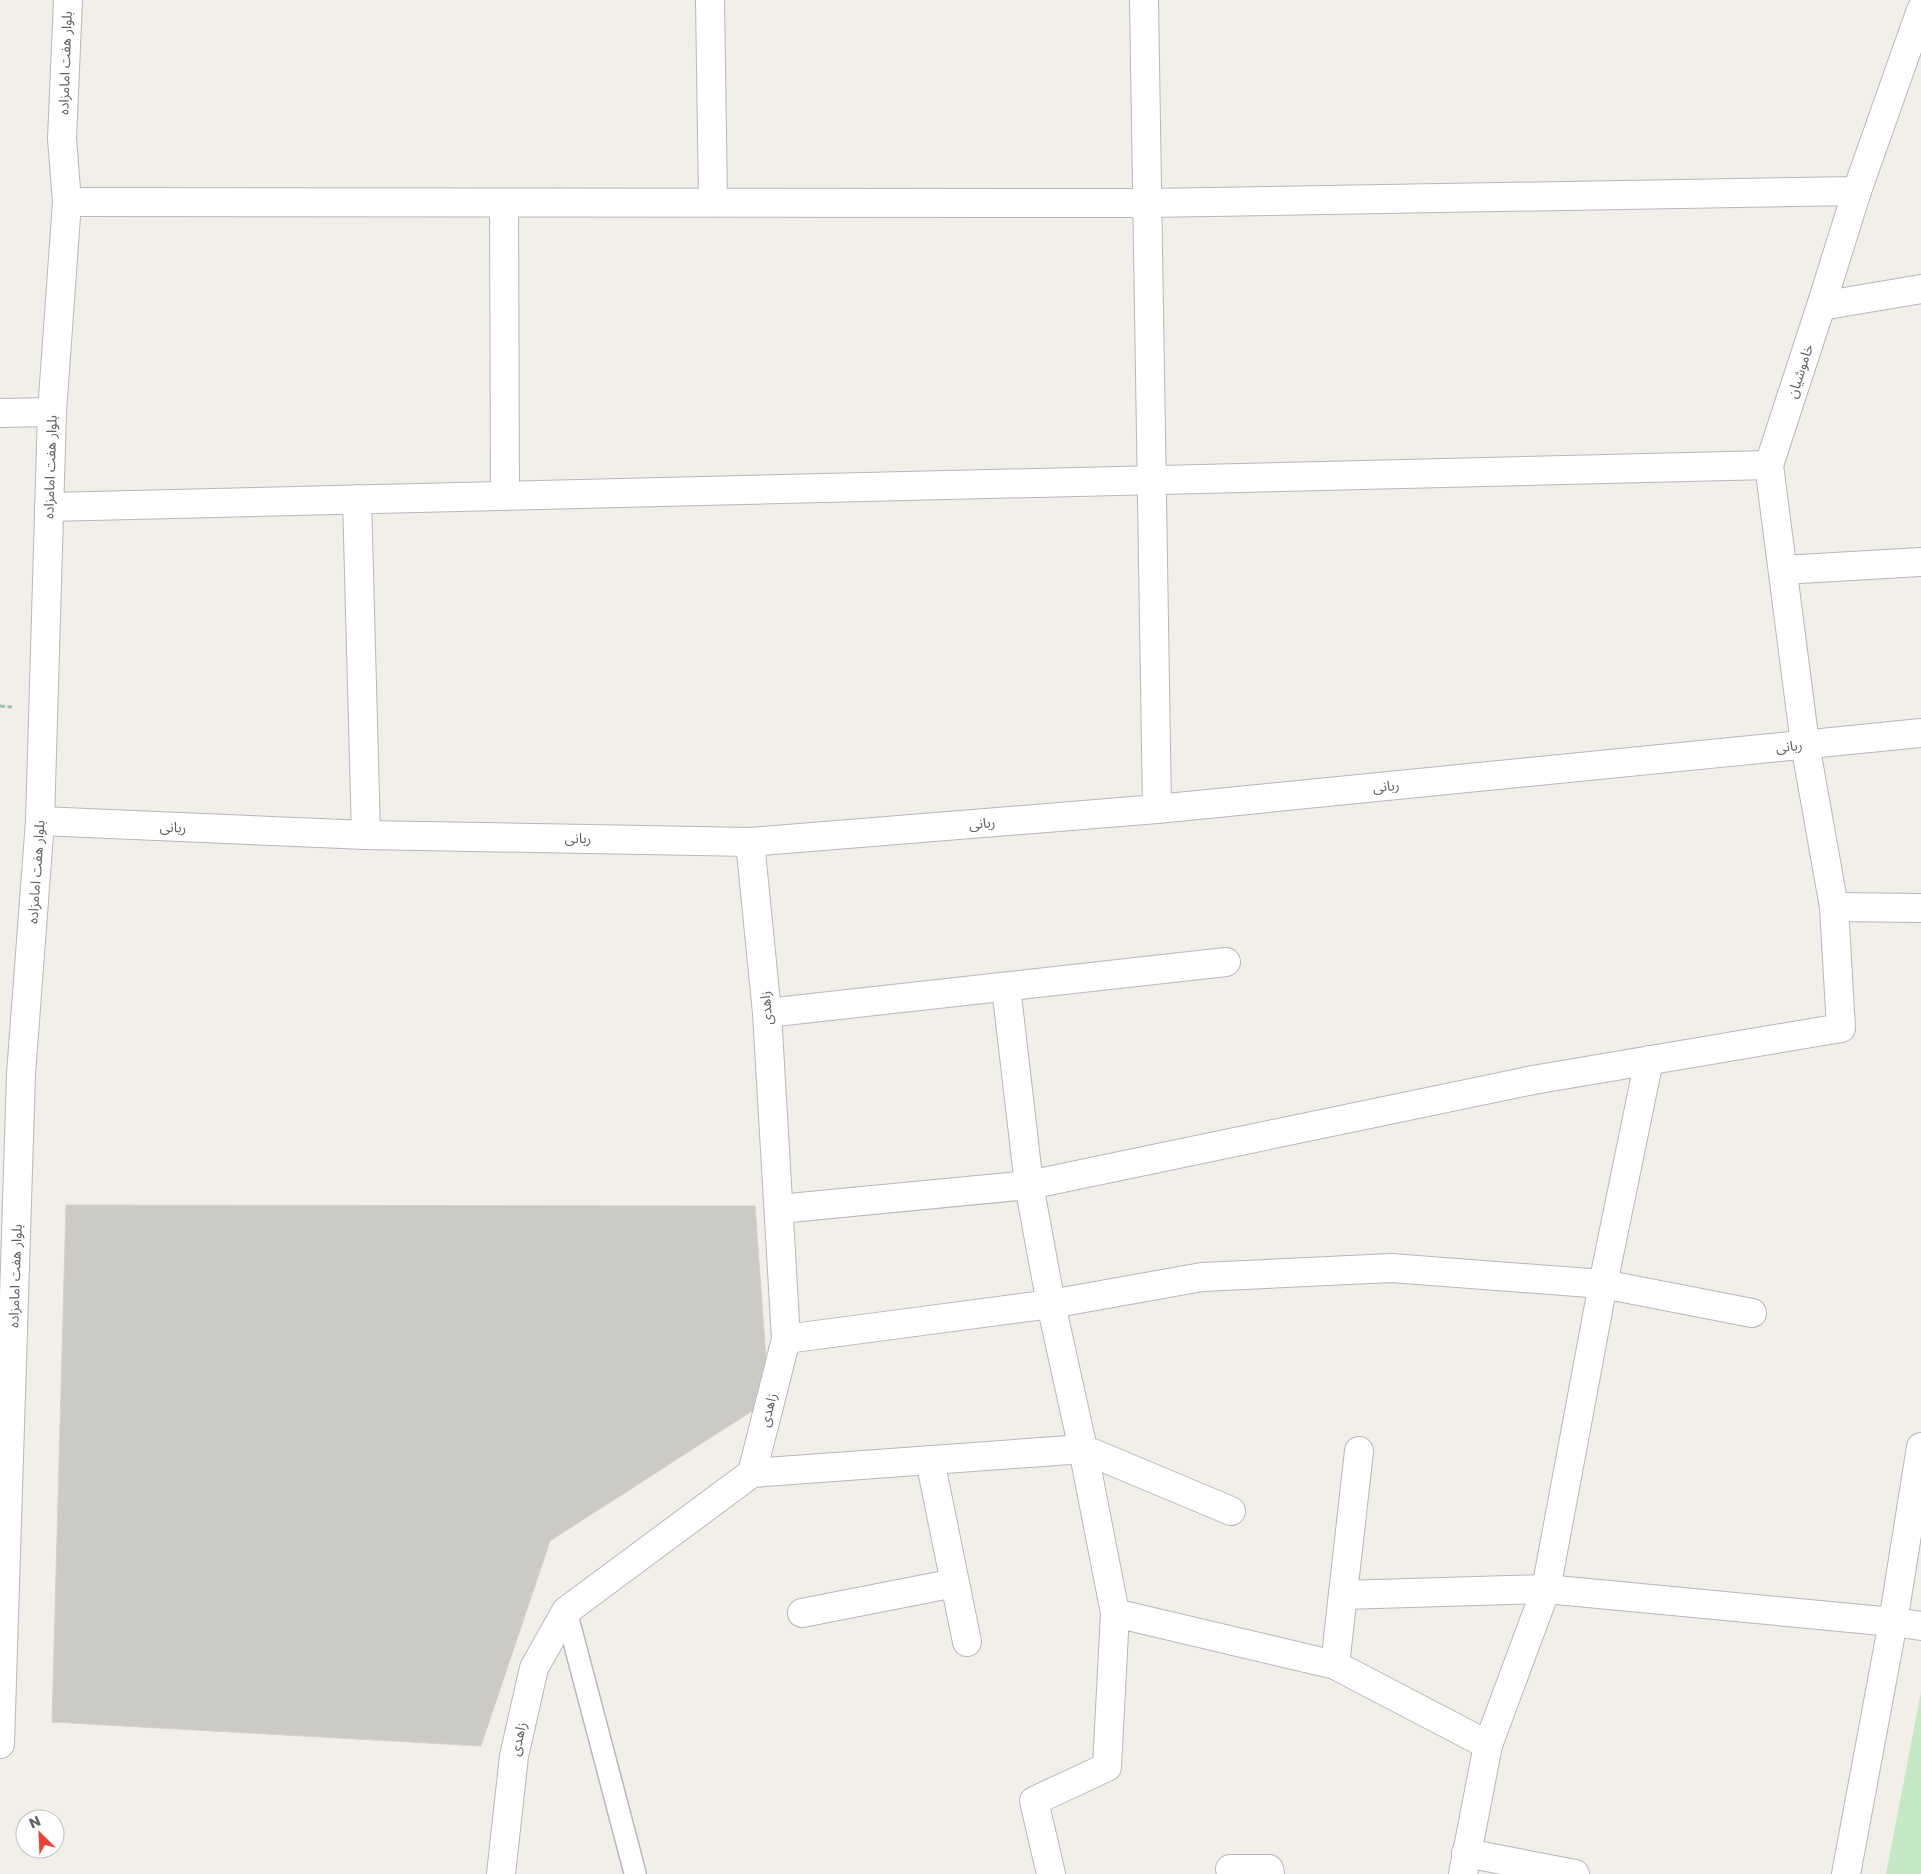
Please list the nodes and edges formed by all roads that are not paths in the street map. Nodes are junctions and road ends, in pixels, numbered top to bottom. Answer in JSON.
{"nodes":[{"id":1,"x":68,"y":0,"type":"edge"},
{"id":2,"x":710,"y":0,"type":"edge"},
{"id":3,"x":1144,"y":0,"type":"edge"},
{"id":4,"x":1921,"y":10,"type":"edge"},
{"id":5,"x":1857,"y":191,"type":"junction"},
{"id":6,"x":67,"y":202,"type":"junction"},
{"id":7,"x":504,"y":202,"type":"junction"},
{"id":8,"x":713,"y":202,"type":"junction"},
{"id":9,"x":1147,"y":203,"type":"junction"},
{"id":10,"x":1921,"y":289,"type":"edge"},
{"id":11,"x":1821,"y":306,"type":"junction"},
{"id":12,"x":52,"y":412,"type":"junction"},
{"id":13,"x":0,"y":413,"type":"edge"},
{"id":14,"x":1769,"y":464,"type":"junction"},
{"id":15,"x":1152,"y":480,"type":"junction"},
{"id":16,"x":505,"y":496,"type":"junction"},
{"id":17,"x":357,"y":499,"type":"junction"},
{"id":18,"x":49,"y":507,"type":"junction"},
{"id":19,"x":1921,"y":562,"type":"edge"},
{"id":20,"x":1782,"y":570,"type":"junction"},
{"id":21,"x":1921,"y":733,"type":"edge"},
{"id":22,"x":1805,"y":744,"type":"junction"},
{"id":23,"x":1157,"y":809,"type":"junction"},
{"id":24,"x":40,"y":821,"type":"junction"},
{"id":25,"x":366,"y":835,"type":"junction"},
{"id":26,"x":750,"y":842,"type":"junction"},
{"id":27,"x":1834,"y":907,"type":"junction"},
{"id":28,"x":1921,"y":908,"type":"edge"},
{"id":29,"x":1226,"y":962,"type":"dead end"},
{"id":30,"x":1006,"y":987,"type":"junction"},
{"id":31,"x":767,"y":1013,"type":"junction"},
{"id":32,"x":1649,"y":1060,"type":"junction"},
{"id":33,"x":1030,"y":1185,"type":"junction"},
{"id":34,"x":779,"y":1209,"type":"junction"},
{"id":35,"x":1602,"y":1284,"type":"junction"},
{"id":36,"x":1051,"y":1304,"type":"junction"},
{"id":37,"x":1752,"y":1313,"type":"dead end"},
{"id":38,"x":786,"y":1339,"type":"junction"},
{"id":39,"x":1921,"y":1447,"type":"edge"},
{"id":40,"x":1083,"y":1448,"type":"junction"},
{"id":41,"x":1359,"y":1451,"type":"dead end"},
{"id":42,"x":930,"y":1460,"type":"junction"},
{"id":43,"x":752,"y":1474,"type":"junction"},
{"id":44,"x":1231,"y":1511,"type":"dead end"},
{"id":45,"x":955,"y":1583,"type":"junction"},
{"id":46,"x":1546,"y":1589,"type":"junction"},
{"id":47,"x":1343,"y":1595,"type":"junction"},
{"id":48,"x":566,"y":1611,"type":"junction"},
{"id":49,"x":802,"y":1613,"type":"dead end"},
{"id":50,"x":1115,"y":1613,"type":"junction"},
{"id":51,"x":1893,"y":1622,"type":"junction"},
{"id":52,"x":1921,"y":1626,"type":"edge"},
{"id":53,"x":967,"y":1642,"type":"dead end"},
{"id":54,"x":1335,"y":1666,"type":"junction"},
{"id":55,"x":0,"y":1744,"type":"edge"},
{"id":56,"x":1488,"y":1745,"type":"junction"},
{"id":57,"x":1464,"y":1863,"type":"edge"},
{"id":58,"x":1230,"y":1869,"type":"dead end"},
{"id":59,"x":635,"y":1873,"type":"dead end"},
{"id":60,"x":502,"y":1874,"type":"edge"},
{"id":61,"x":1051,"y":1874,"type":"edge"},
{"id":62,"x":1270,"y":1874,"type":"edge"},
{"id":63,"x":1575,"y":1874,"type":"edge"},
{"id":64,"x":1846,"y":1874,"type":"edge"}],
"edges":[{"from":1,"to":6,"type":"street","name":"بلوار هفت امامزاده"},
{"from":2,"to":8,"type":"street"},
{"from":3,"to":9,"type":"street"},
{"from":4,"to":5,"type":"street","name":"خاموشیان"},
{"from":5,"to":9,"type":"street"},
{"from":5,"to":11,"type":"street","name":"خاموشیان"},
{"from":6,"to":7,"type":"street"},
{"from":6,"to":12,"type":"street","name":"بلوار هفت امامزاده"},
{"from":7,"to":8,"type":"street"},
{"from":7,"to":16,"type":"street"},
{"from":8,"to":9,"type":"street"},
{"from":9,"to":15,"type":"street"},
{"from":10,"to":11,"type":"street"},
{"from":11,"to":14,"type":"street","name":"خاموشیان"},
{"from":12,"to":13,"type":"street"},
{"from":12,"to":18,"type":"street","name":"بلوار هفت امامزاده"},
{"from":14,"to":15,"type":"street"},
{"from":14,"to":20,"type":"street","name":"خاموشیان"},
{"from":15,"to":16,"type":"street"},
{"from":15,"to":23,"type":"street"},
{"from":16,"to":17,"type":"street"},
{"from":17,"to":18,"type":"street"},
{"from":17,"to":25,"type":"street"},
{"from":18,"to":24,"type":"street","name":"بلوار هفت امامزاده"},
{"from":19,"to":20,"type":"street"},
{"from":20,"to":22,"type":"street","name":"خاموشیان"},
{"from":21,"to":22,"type":"street","name":"ربانی"},
{"from":22,"to":23,"type":"street","name":"ربانی"},
{"from":22,"to":27,"type":"street","name":"خاموشیان"},
{"from":23,"to":26,"type":"street","name":"ربانی"},
{"from":24,"to":25,"type":"street","name":"ربانی"},
{"from":24,"to":55,"type":"street","name":"بلوار هفت امامزاده"},
{"from":25,"to":26,"type":"street","name":"ربانی"},
{"from":26,"to":31,"type":"street","name":"زاهدی"},
{"from":27,"to":28,"type":"street"},
{"from":27,"to":32,"type":"street","name":"خاموشیان"},
{"from":29,"to":30,"type":"street"},
{"from":30,"to":31,"type":"street"},
{"from":30,"to":33,"type":"street"},
{"from":31,"to":34,"type":"street","name":"زاهدی"},
{"from":32,"to":33,"type":"street"},
{"from":32,"to":35,"type":"street"},
{"from":33,"to":34,"type":"street"},
{"from":33,"to":36,"type":"street"},
{"from":34,"to":38,"type":"street","name":"زاهدی"},
{"from":35,"to":36,"type":"street"},
{"from":35,"to":37,"type":"street"},
{"from":35,"to":46,"type":"street"},
{"from":36,"to":38,"type":"street"},
{"from":36,"to":40,"type":"street"},
{"from":38,"to":43,"type":"street","name":"زاهدی"},
{"from":39,"to":51,"type":"street"},
{"from":40,"to":42,"type":"street"},
{"from":40,"to":44,"type":"street"},
{"from":40,"to":50,"type":"street"},
{"from":41,"to":47,"type":"street"},
{"from":42,"to":43,"type":"street"},
{"from":42,"to":45,"type":"street"},
{"from":43,"to":48,"type":"street","name":"زاهدی"},
{"from":45,"to":49,"type":"street"},
{"from":45,"to":53,"type":"street"},
{"from":46,"to":47,"type":"street"},
{"from":46,"to":51,"type":"street"},
{"from":46,"to":56,"type":"street"},
{"from":47,"to":54,"type":"street"},
{"from":48,"to":59,"type":"lane"},
{"from":48,"to":60,"type":"street","name":"زاهدی"},
{"from":50,"to":54,"type":"street"},
{"from":50,"to":61,"type":"street"},
{"from":51,"to":52,"type":"street"},
{"from":51,"to":64,"type":"street"},
{"from":54,"to":56,"type":"street"},
{"from":56,"to":57,"type":"street"},
{"from":57,"to":63,"type":"street"},
{"from":58,"to":62,"type":"street"}]}
